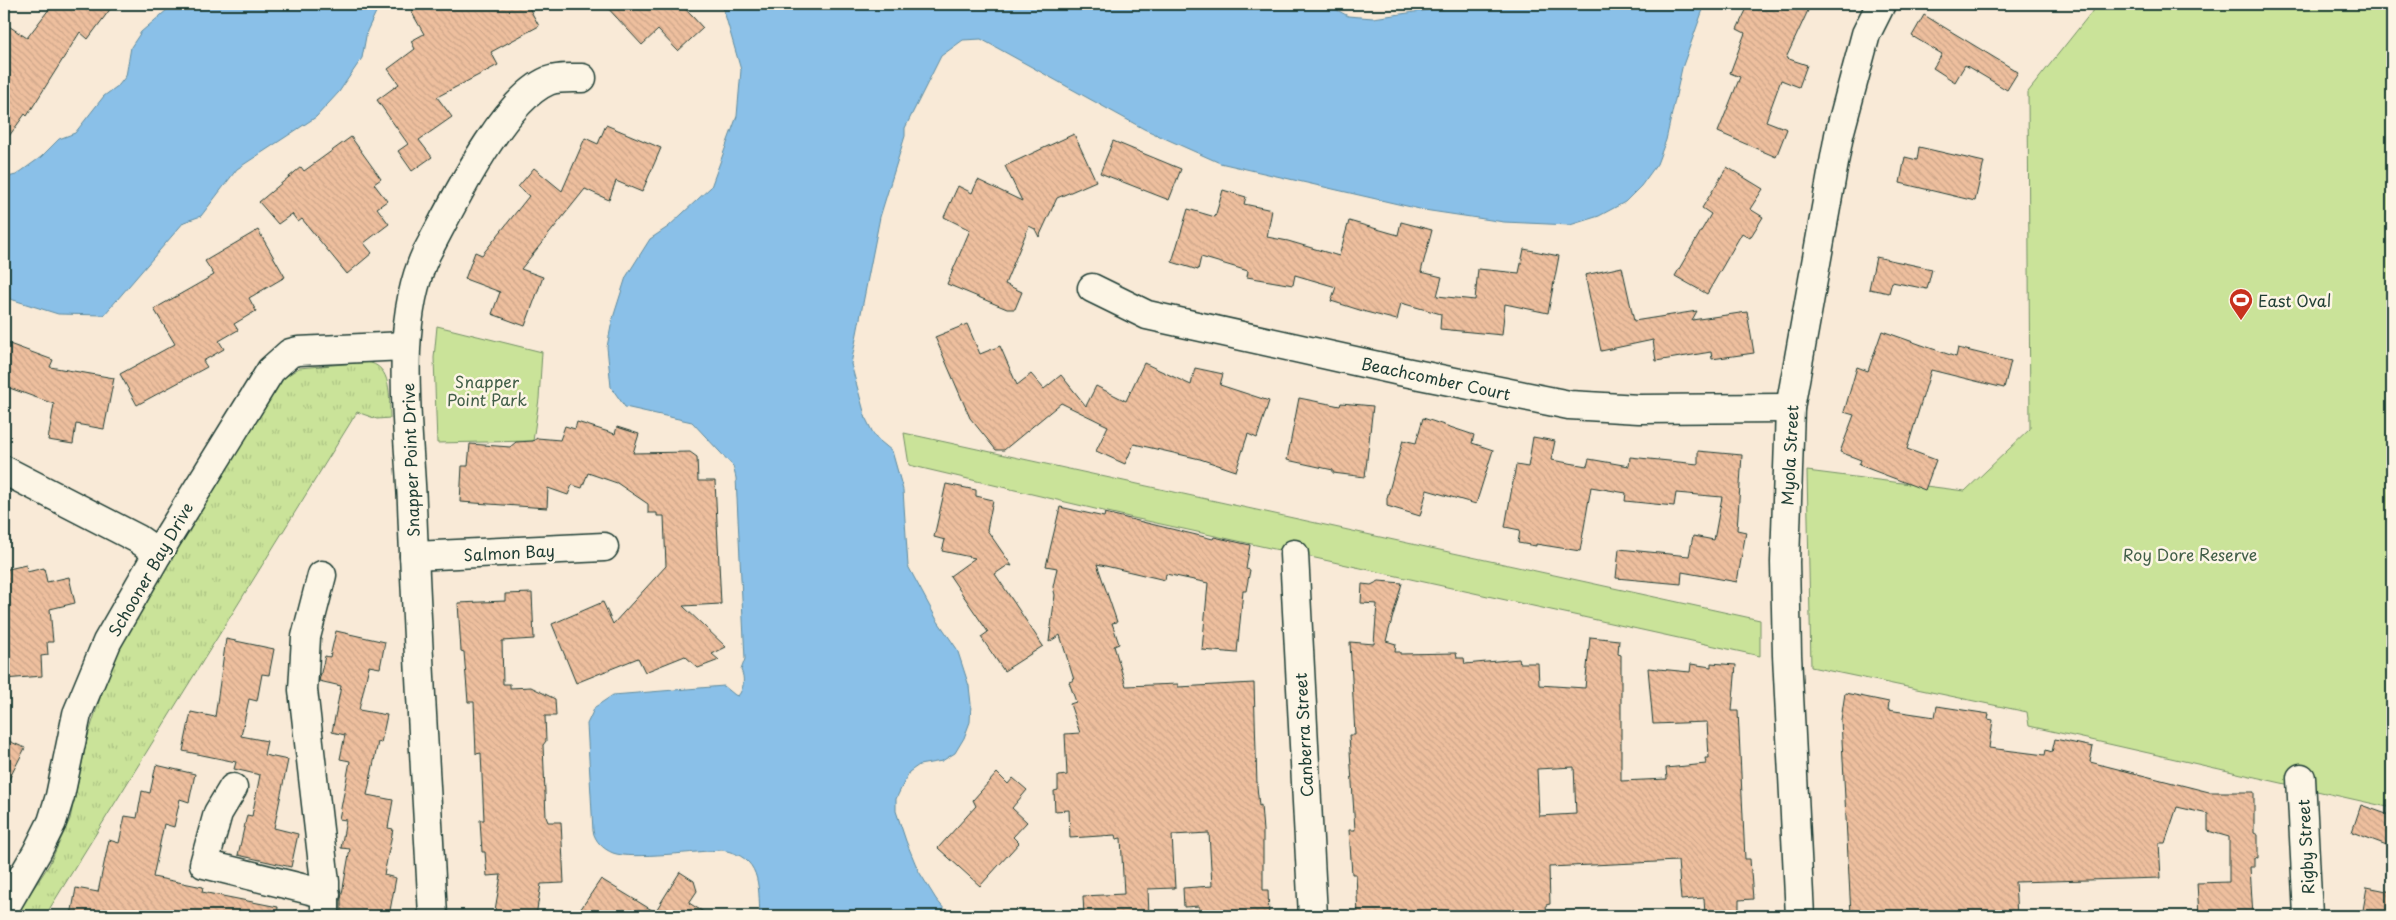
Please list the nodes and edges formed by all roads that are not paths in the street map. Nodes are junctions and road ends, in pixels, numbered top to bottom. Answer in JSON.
{"nodes":[{"id":1,"x":1881,"y":4,"type":"edge"},
{"id":2,"x":582,"y":78,"type":"dead end"},
{"id":3,"x":1092,"y":288,"type":"dead end"},
{"id":4,"x":405,"y":346,"type":"junction"},
{"id":5,"x":1790,"y":408,"type":"junction"},
{"id":6,"x":4,"y":470,"type":"edge"},
{"id":7,"x":604,"y":548,"type":"dead end"},
{"id":8,"x":158,"y":552,"type":"junction"},
{"id":9,"x":1294,"y":554,"type":"dead end"},
{"id":10,"x":414,"y":556,"type":"junction"},
{"id":11,"x":322,"y":575,"type":"dead end"},
{"id":12,"x":2301,"y":778,"type":"dead end"},
{"id":13,"x":232,"y":788,"type":"dead end"},
{"id":14,"x":325,"y":905,"type":"edge"},
{"id":15,"x":4,"y":909,"type":"edge"},
{"id":16,"x":433,"y":916,"type":"edge"},
{"id":17,"x":1313,"y":916,"type":"edge"},
{"id":18,"x":1800,"y":916,"type":"edge"},
{"id":19,"x":2308,"y":916,"type":"edge"}],
"edges":[{"from":1,"to":5,"type":"street","name":"Myola Street"},
{"from":2,"to":4,"type":"street","name":"Snapper Point Drive"},
{"from":3,"to":5,"type":"street","name":"Beachcomber Court"},
{"from":4,"to":8,"type":"street","name":"Schooner Bay Drive"},
{"from":4,"to":10,"type":"street","name":"Snapper Point Drive"},
{"from":5,"to":18,"type":"street","name":"Myola Street"},
{"from":6,"to":8,"type":"street"},
{"from":7,"to":10,"type":"street","name":"Salmon Bay"},
{"from":8,"to":15,"type":"street","name":"Schooner Bay Drive"},
{"from":9,"to":17,"type":"street","name":"Canberra Street"},
{"from":10,"to":16,"type":"street","name":"Snapper Point Drive"},
{"from":11,"to":14,"type":"street"},
{"from":12,"to":19,"type":"street","name":"Rigby Street"},
{"from":13,"to":14,"type":"street"}]}
